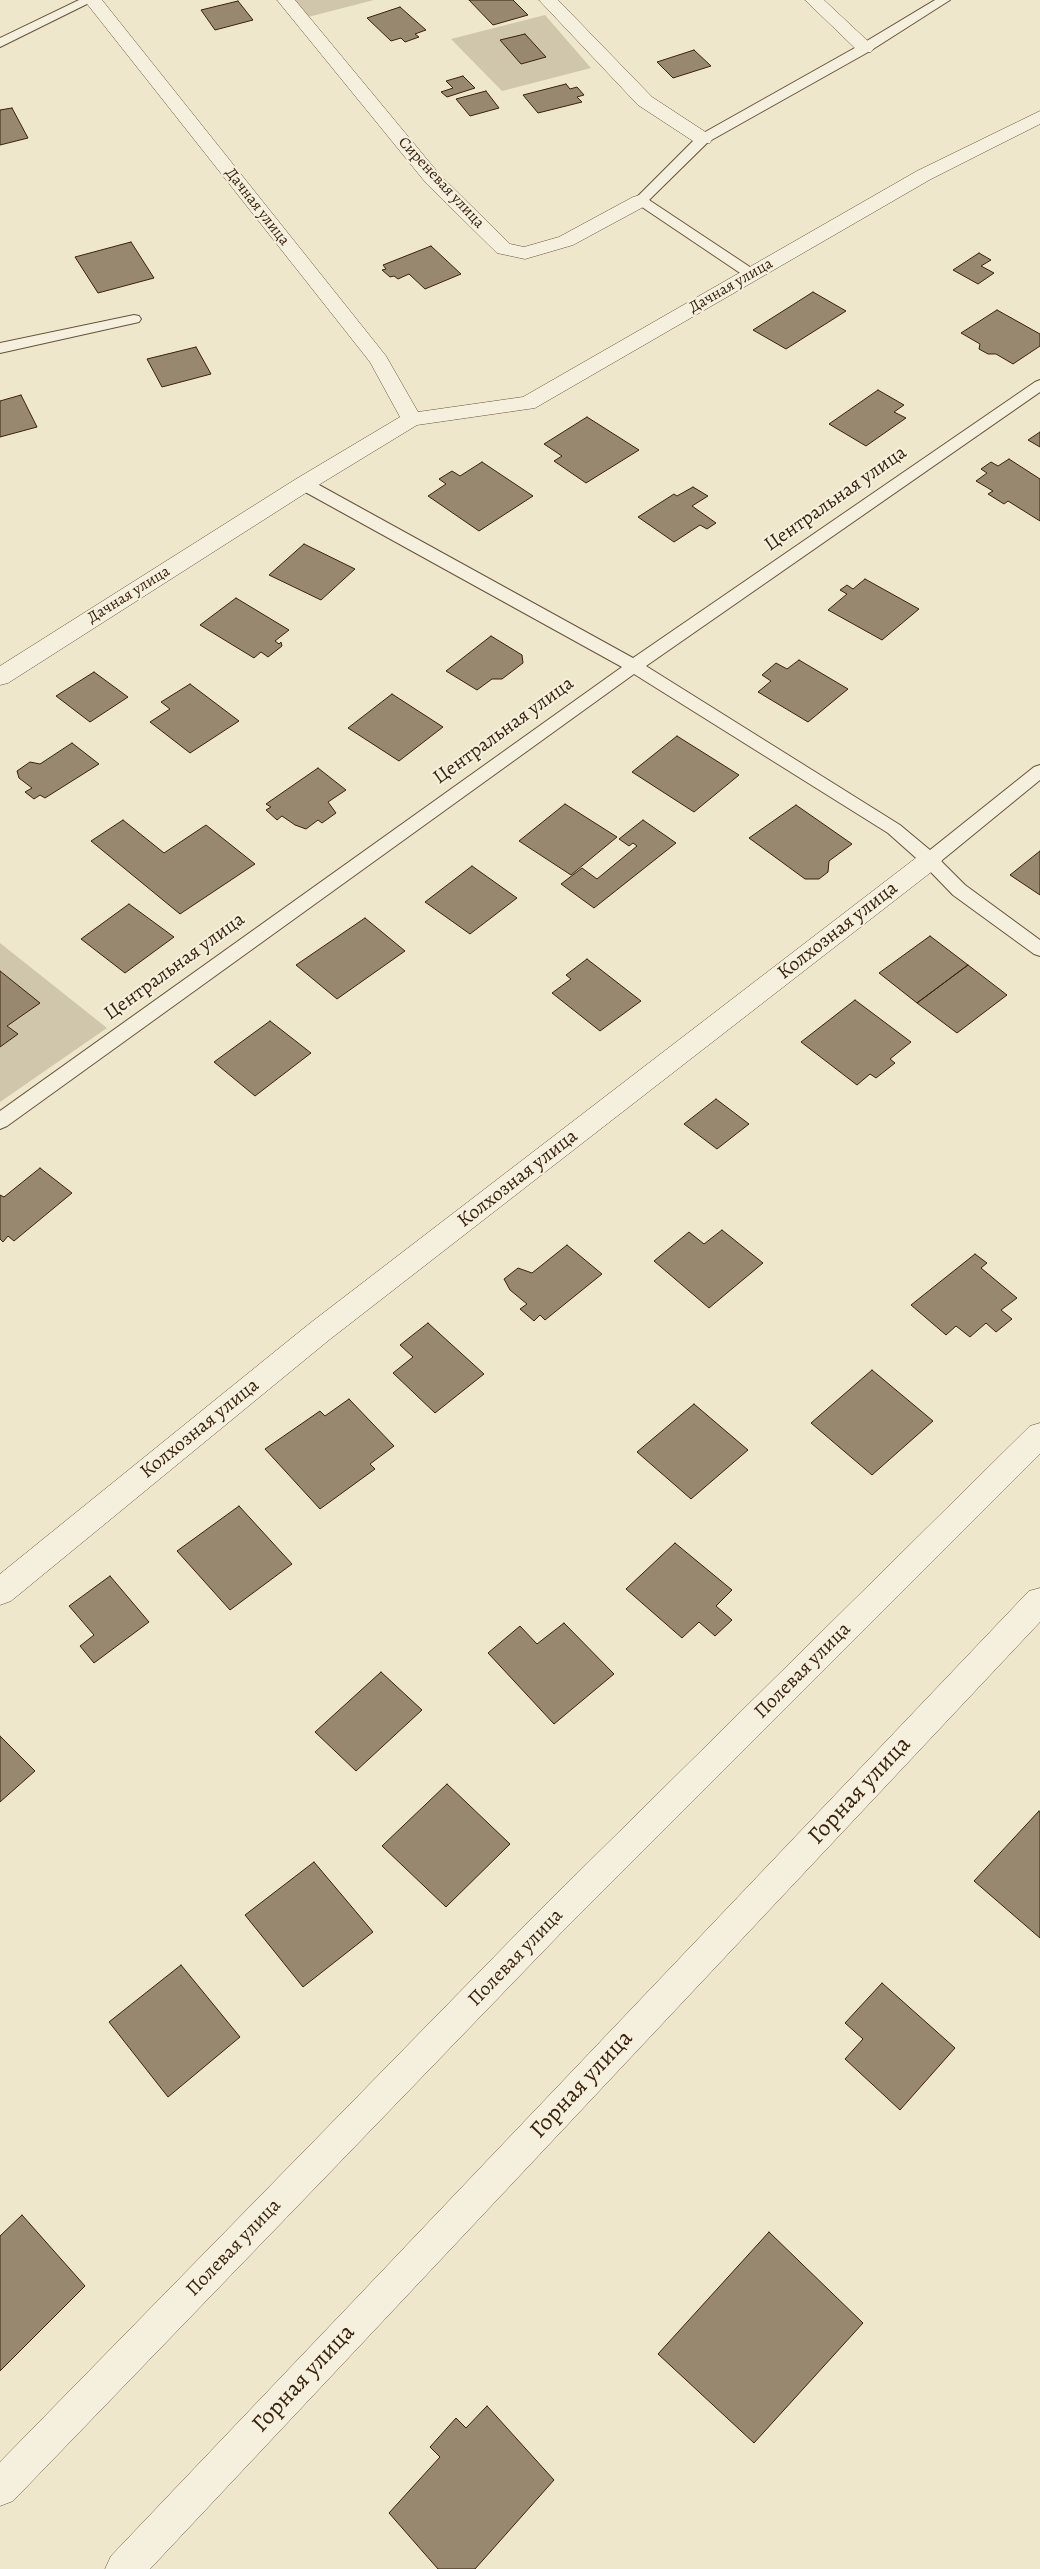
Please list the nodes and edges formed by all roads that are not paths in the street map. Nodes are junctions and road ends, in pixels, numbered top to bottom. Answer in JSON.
{"nodes":[{"id":1,"x":89,"y":0,"type":"edge"},
{"id":2,"x":93,"y":0,"type":"edge"},
{"id":3,"x":286,"y":0,"type":"edge"},
{"id":4,"x":548,"y":0,"type":"edge"},
{"id":5,"x":814,"y":0,"type":"edge"},
{"id":6,"x":944,"y":0,"type":"edge"},
{"id":7,"x":0,"y":43,"type":"edge"},
{"id":8,"x":865,"y":48,"type":"junction"},
{"id":9,"x":1040,"y":117,"type":"edge"},
{"id":10,"x":703,"y":139,"type":"junction"},
{"id":11,"x":640,"y":201,"type":"junction"},
{"id":12,"x":751,"y":274,"type":"junction"},
{"id":13,"x":134,"y":320,"type":"dead end"},
{"id":14,"x":0,"y":348,"type":"edge"},
{"id":15,"x":1040,"y":385,"type":"edge"},
{"id":16,"x":412,"y":419,"type":"junction"},
{"id":17,"x":304,"y":484,"type":"junction"},
{"id":18,"x":634,"y":666,"type":"junction"},
{"id":19,"x":0,"y":677,"type":"edge"},
{"id":20,"x":1040,"y":771,"type":"edge"},
{"id":21,"x":930,"y":860,"type":"junction"},
{"id":22,"x":1040,"y":949,"type":"edge"},
{"id":23,"x":0,"y":1121,"type":"edge"},
{"id":24,"x":1040,"y":1435,"type":"edge"},
{"id":25,"x":0,"y":1592,"type":"edge"},
{"id":26,"x":1040,"y":1601,"type":"edge"},
{"id":27,"x":0,"y":2488,"type":"edge"},
{"id":28,"x":124,"y":2569,"type":"edge"}],
"edges":[{"from":1,"to":7,"type":"lane"},
{"from":2,"to":16,"type":"street","name":"Дачная улица"},
{"from":3,"to":11,"type":"street","name":"Сиреневая улица"},
{"from":4,"to":10,"type":"street"},
{"from":5,"to":8,"type":"street"},
{"from":6,"to":8,"type":"lane"},
{"from":8,"to":10,"type":"lane"},
{"from":9,"to":12,"type":"street","name":"Дачная улица"},
{"from":10,"to":11,"type":"lane"},
{"from":11,"to":12,"type":"lane"},
{"from":12,"to":16,"type":"street","name":"Дачная улица"},
{"from":13,"to":14,"type":"lane"},
{"from":15,"to":18,"type":"lane","name":"Центральная улица"},
{"from":16,"to":17,"type":"street","name":"Дачная улица"},
{"from":17,"to":18,"type":"lane"},
{"from":17,"to":19,"type":"street","name":"Дачная улица"},
{"from":18,"to":21,"type":"lane"},
{"from":18,"to":23,"type":"lane","name":"Центральная улица"},
{"from":20,"to":21,"type":"lane","name":"Колхозная улица"},
{"from":21,"to":22,"type":"lane"},
{"from":21,"to":25,"type":"street","name":"Колхозная улица"},
{"from":24,"to":27,"type":"street","name":"Полевая улица"},
{"from":26,"to":28,"type":"street","name":"Горная улица"}]}
